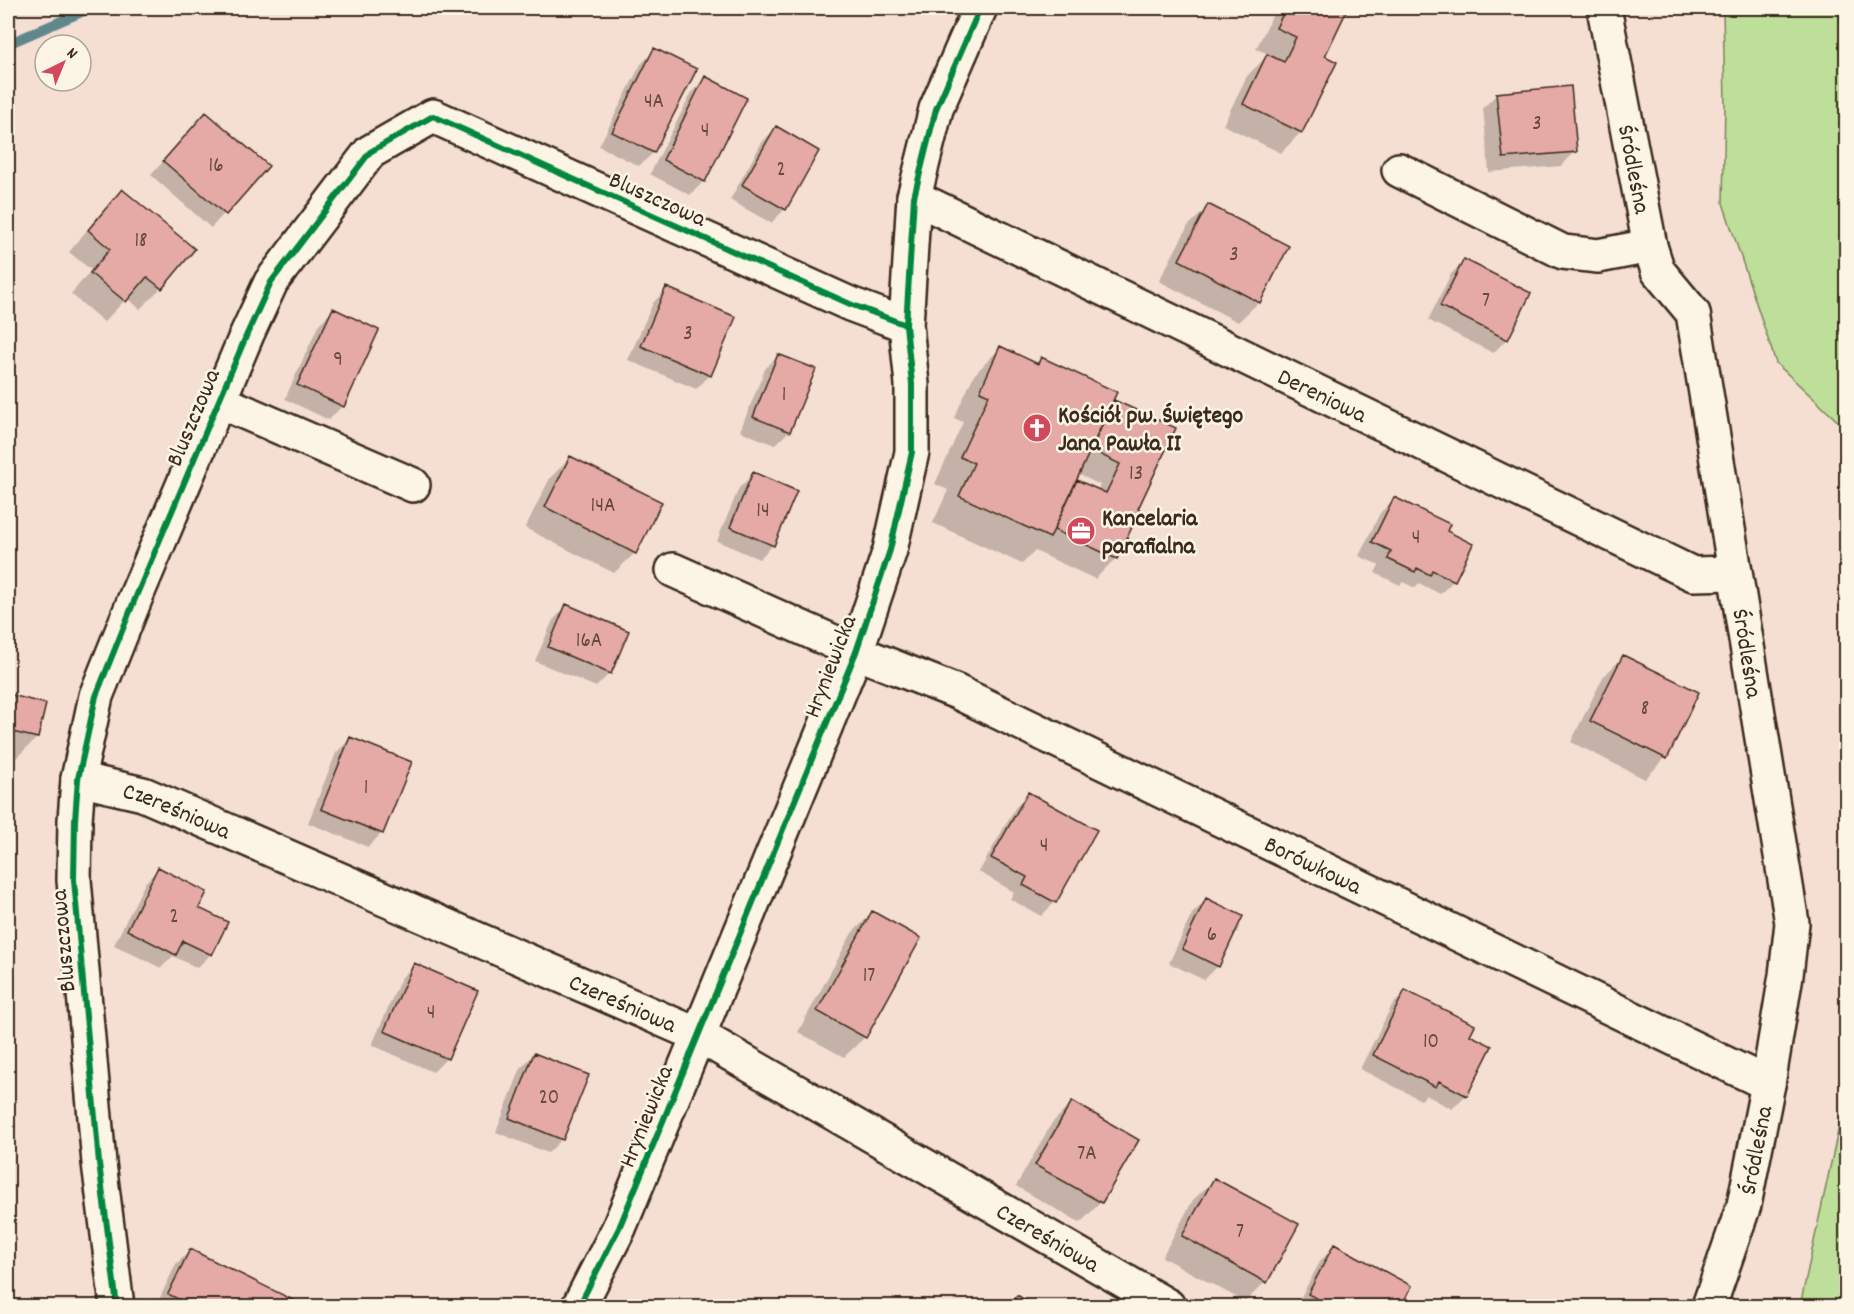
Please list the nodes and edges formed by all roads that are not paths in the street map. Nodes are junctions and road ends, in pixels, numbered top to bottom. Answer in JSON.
{"nodes":[{"id":1,"x":980,"y":8,"type":"edge"},
{"id":2,"x":1604,"y":8,"type":"edge"},
{"id":3,"x":1398,"y":170,"type":"dead end"},
{"id":4,"x":914,"y":197,"type":"junction"},
{"id":5,"x":1650,"y":246,"type":"junction"},
{"id":6,"x":906,"y":325,"type":"junction"},
{"id":7,"x":219,"y":401,"type":"junction"},
{"id":8,"x":412,"y":485,"type":"dead end"},
{"id":9,"x":673,"y":570,"type":"dead end"},
{"id":10,"x":1735,"y":573,"type":"junction"},
{"id":11,"x":856,"y":652,"type":"junction"},
{"id":12,"x":78,"y":779,"type":"junction"},
{"id":13,"x":698,"y":1035,"type":"junction"},
{"id":14,"x":1768,"y":1084,"type":"junction"},
{"id":15,"x":117,"y":1306,"type":"edge"},
{"id":16,"x":579,"y":1306,"type":"edge"},
{"id":17,"x":1168,"y":1306,"type":"edge"},
{"id":18,"x":1709,"y":1306,"type":"edge"}],
"edges":[{"from":1,"to":4,"type":"street","name":"Hryniewicka"},
{"from":2,"to":5,"type":"street","name":"Śródleśna"},
{"from":3,"to":5,"type":"street"},
{"from":4,"to":6,"type":"street","name":"Hryniewicka"},
{"from":4,"to":10,"type":"street","name":"Dereniowa"},
{"from":5,"to":10,"type":"street","name":"Śródleśna"},
{"from":6,"to":7,"type":"street","name":"Bluszczowa"},
{"from":6,"to":11,"type":"street","name":"Hryniewicka"},
{"from":7,"to":8,"type":"street"},
{"from":7,"to":12,"type":"street","name":"Bluszczowa"},
{"from":9,"to":11,"type":"street","name":"Borówkowa"},
{"from":10,"to":14,"type":"street","name":"Śródleśna"},
{"from":11,"to":13,"type":"street","name":"Hryniewicka"},
{"from":11,"to":14,"type":"street","name":"Borówkowa"},
{"from":12,"to":13,"type":"street","name":"Czereśniowa"},
{"from":12,"to":15,"type":"street","name":"Bluszczowa"},
{"from":13,"to":16,"type":"street","name":"Hryniewicka"},
{"from":13,"to":17,"type":"street","name":"Czereśniowa"},
{"from":14,"to":18,"type":"street","name":"Śródleśna"}]}
